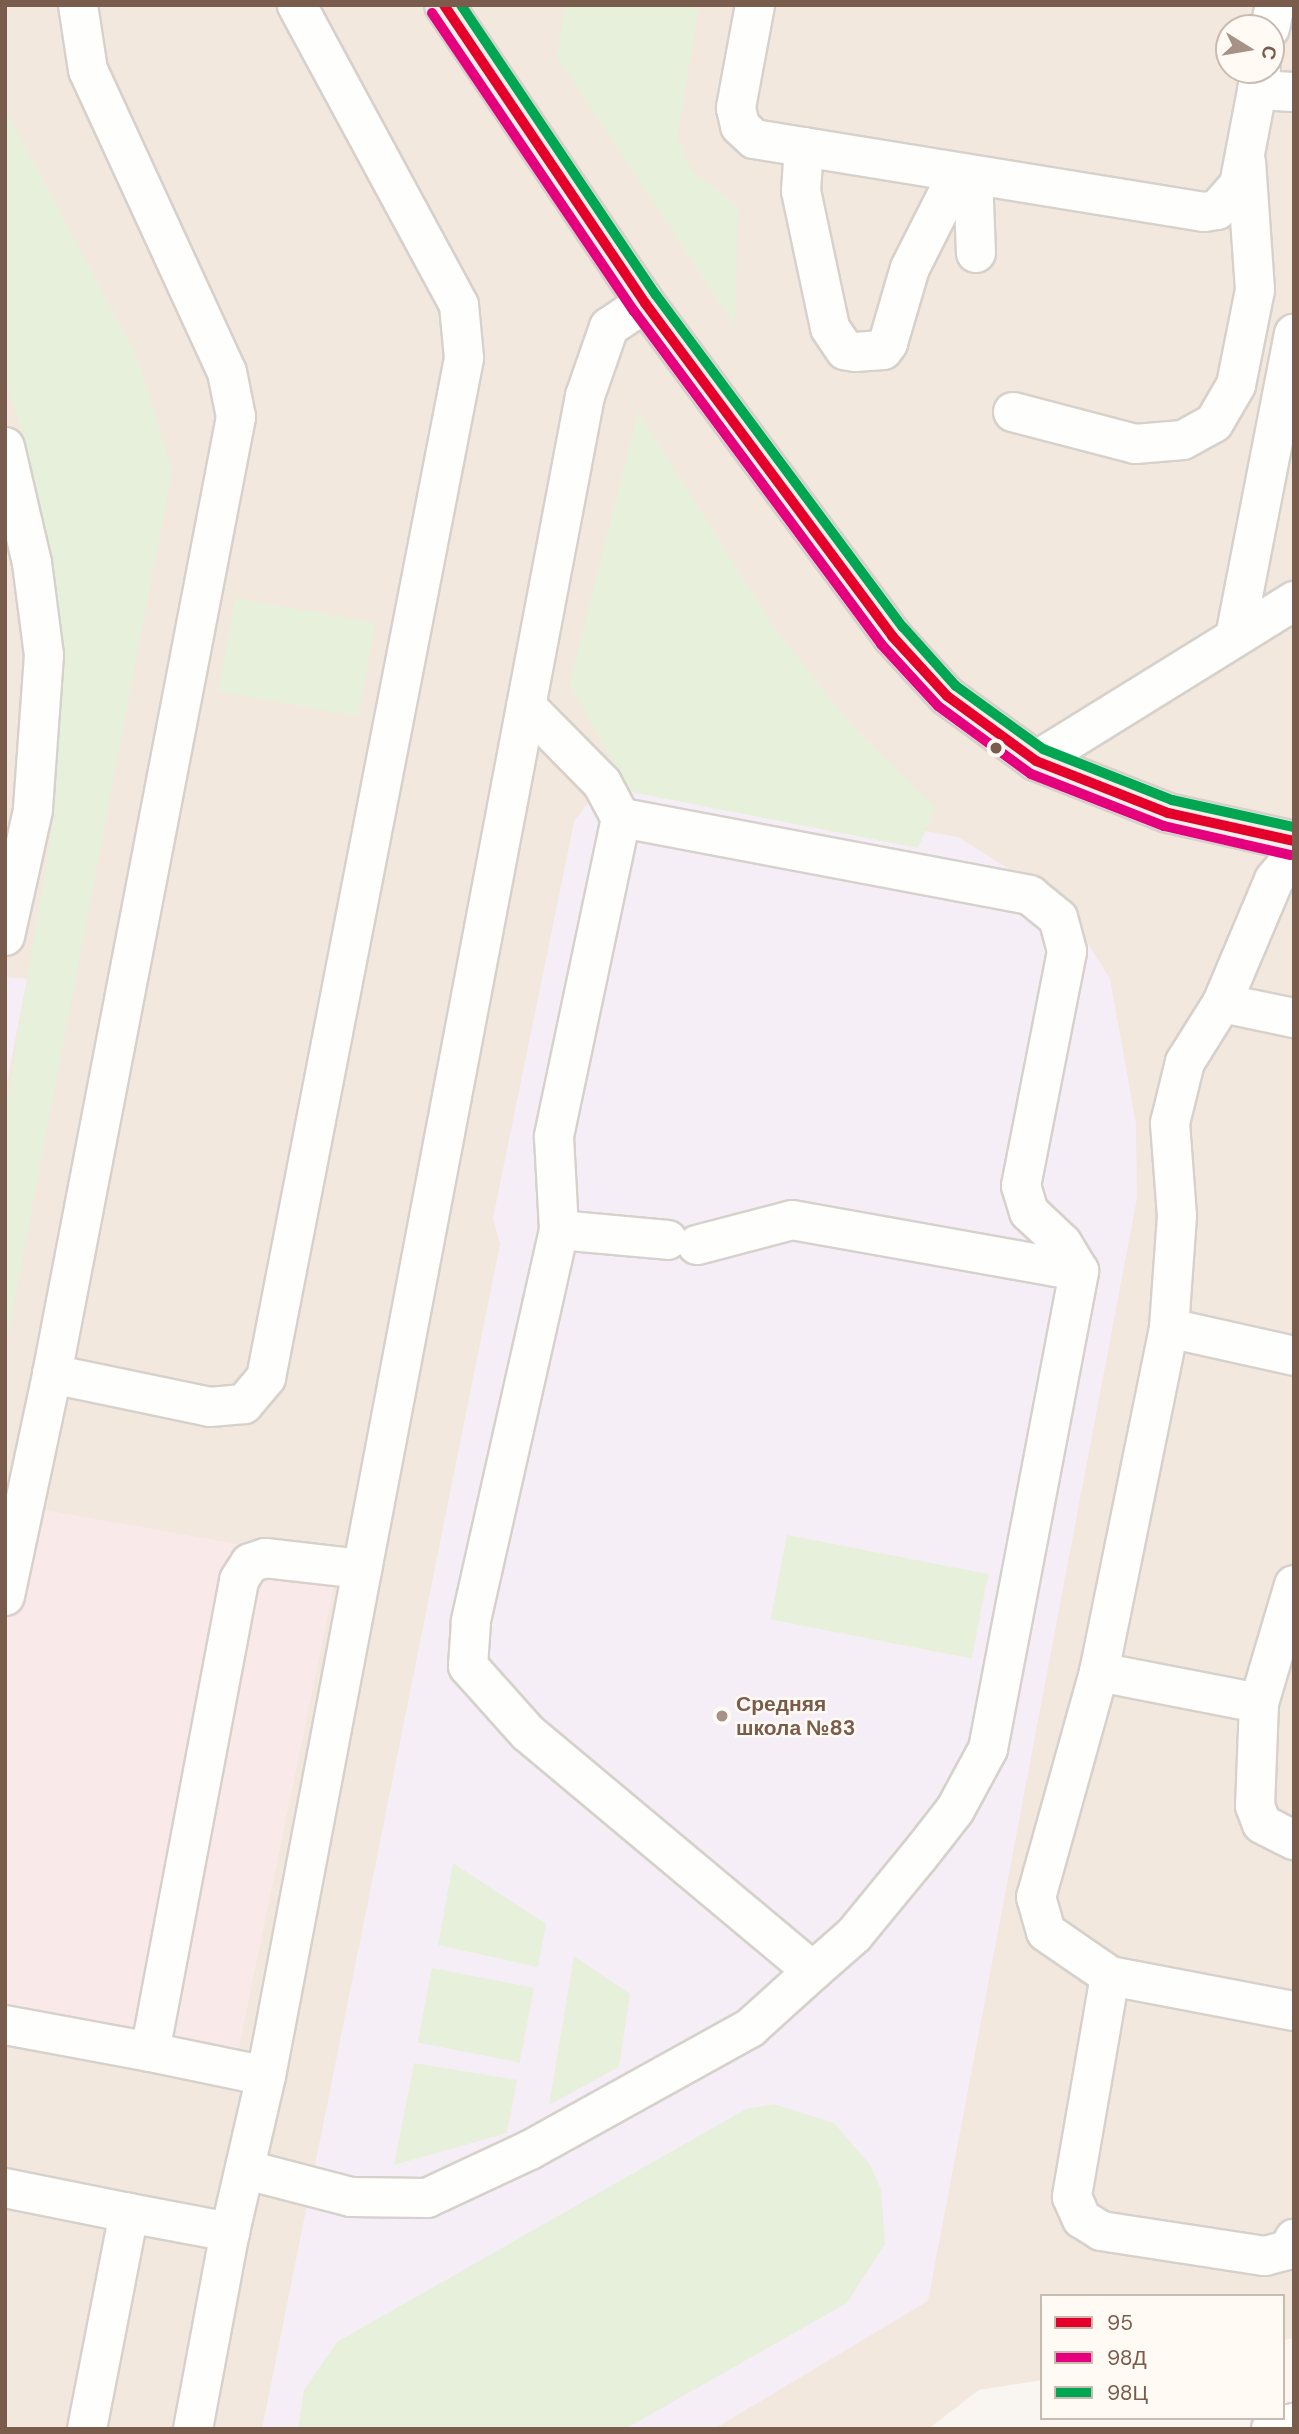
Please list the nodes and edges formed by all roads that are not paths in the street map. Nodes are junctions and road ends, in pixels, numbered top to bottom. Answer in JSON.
{"nodes":[{"id":1,"x":78,"y":5,"type":"edge"},
{"id":2,"x":297,"y":5,"type":"edge"},
{"id":3,"x":443,"y":5,"type":"edge"},
{"id":4,"x":755,"y":5,"type":"edge"},
{"id":5,"x":1270,"y":84,"type":"edge"},
{"id":6,"x":804,"y":147,"type":"junction"},
{"id":7,"x":1245,"y":153,"type":"junction"},
{"id":8,"x":965,"y":175,"type":"junction"},
{"id":9,"x":976,"y":253,"type":"dead end"},
{"id":10,"x":645,"y":303,"type":"junction"},
{"id":11,"x":1294,"y":334,"type":"edge"},
{"id":12,"x":1013,"y":412,"type":"dead end"},
{"id":13,"x":5,"y":447,"type":"edge"},
{"id":14,"x":1294,"y":601,"type":"edge"},
{"id":15,"x":1235,"y":637,"type":"junction"},
{"id":16,"x":526,"y":706,"type":"junction"},
{"id":17,"x":1036,"y":761,"type":"junction"},
{"id":18,"x":621,"y":818,"type":"junction"},
{"id":19,"x":1294,"y":841,"type":"edge"},
{"id":20,"x":1294,"y":856,"type":"edge"},
{"id":21,"x":5,"y":936,"type":"edge"},
{"id":22,"x":1222,"y":1003,"type":"junction"},
{"id":23,"x":1294,"y":1018,"type":"edge"},
{"id":24,"x":559,"y":1230,"type":"junction"},
{"id":25,"x":1079,"y":1271,"type":"junction"},
{"id":26,"x":1169,"y":1328,"type":"junction"},
{"id":27,"x":1294,"y":1356,"type":"edge"},
{"id":28,"x":52,"y":1374,"type":"junction"},
{"id":29,"x":362,"y":1569,"type":"junction"},
{"id":30,"x":1294,"y":1586,"type":"edge"},
{"id":31,"x":5,"y":1596,"type":"edge"},
{"id":32,"x":1099,"y":1672,"type":"junction"},
{"id":33,"x":1259,"y":1703,"type":"junction"},
{"id":34,"x":1294,"y":1840,"type":"edge"},
{"id":35,"x":813,"y":1971,"type":"junction"},
{"id":36,"x":1110,"y":1976,"type":"junction"},
{"id":37,"x":1294,"y":2011,"type":"edge"},
{"id":38,"x":5,"y":2025,"type":"edge"},
{"id":39,"x":150,"y":2052,"type":"junction"},
{"id":40,"x":265,"y":2076,"type":"junction"},
{"id":41,"x":247,"y":2170,"type":"junction"},
{"id":42,"x":5,"y":2188,"type":"edge"},
{"id":43,"x":130,"y":2213,"type":"junction"},
{"id":44,"x":230,"y":2232,"type":"junction"},
{"id":45,"x":1294,"y":2239,"type":"edge"},
{"id":46,"x":1294,"y":2423,"type":"edge"},
{"id":47,"x":87,"y":2429,"type":"edge"},
{"id":48,"x":193,"y":2429,"type":"edge"},
{"id":49,"x":1271,"y":2429,"type":"edge"}],
"edges":[{"from":1,"to":28,"type":"street"},
{"from":2,"to":28,"type":"street"},
{"from":3,"to":10,"type":"main road"},
{"from":4,"to":6,"type":"street"},
{"from":5,"to":7,"type":"street"},
{"from":6,"to":8,"type":"street"},
{"from":6,"to":8,"type":"street"},
{"from":7,"to":8,"type":"street"},
{"from":7,"to":12,"type":"street"},
{"from":8,"to":9,"type":"street"},
{"from":10,"to":16,"type":"street"},
{"from":10,"to":17,"type":"main road"},
{"from":11,"to":15,"type":"street"},
{"from":13,"to":21,"type":"street"},
{"from":14,"to":15,"type":"street"},
{"from":15,"to":17,"type":"street"},
{"from":16,"to":18,"type":"street"},
{"from":16,"to":29,"type":"street"},
{"from":17,"to":19,"type":"main road"},
{"from":18,"to":24,"type":"street"},
{"from":18,"to":25,"type":"street"},
{"from":20,"to":22,"type":"street"},
{"from":22,"to":23,"type":"street"},
{"from":22,"to":26,"type":"street"},
{"from":24,"to":25,"type":"street"},
{"from":24,"to":35,"type":"street"},
{"from":25,"to":35,"type":"street"},
{"from":26,"to":27,"type":"street"},
{"from":26,"to":32,"type":"street"},
{"from":28,"to":31,"type":"street"},
{"from":29,"to":39,"type":"street"},
{"from":29,"to":40,"type":"street"},
{"from":30,"to":33,"type":"street"},
{"from":32,"to":33,"type":"street"},
{"from":32,"to":36,"type":"street"},
{"from":33,"to":34,"type":"street"},
{"from":35,"to":41,"type":"street"},
{"from":36,"to":37,"type":"street"},
{"from":36,"to":45,"type":"street"},
{"from":38,"to":39,"type":"street"},
{"from":39,"to":40,"type":"street"},
{"from":40,"to":41,"type":"street"},
{"from":41,"to":44,"type":"street"},
{"from":42,"to":43,"type":"street"},
{"from":43,"to":44,"type":"street"},
{"from":43,"to":47,"type":"street"},
{"from":44,"to":48,"type":"street"},
{"from":46,"to":49,"type":"street"}]}
